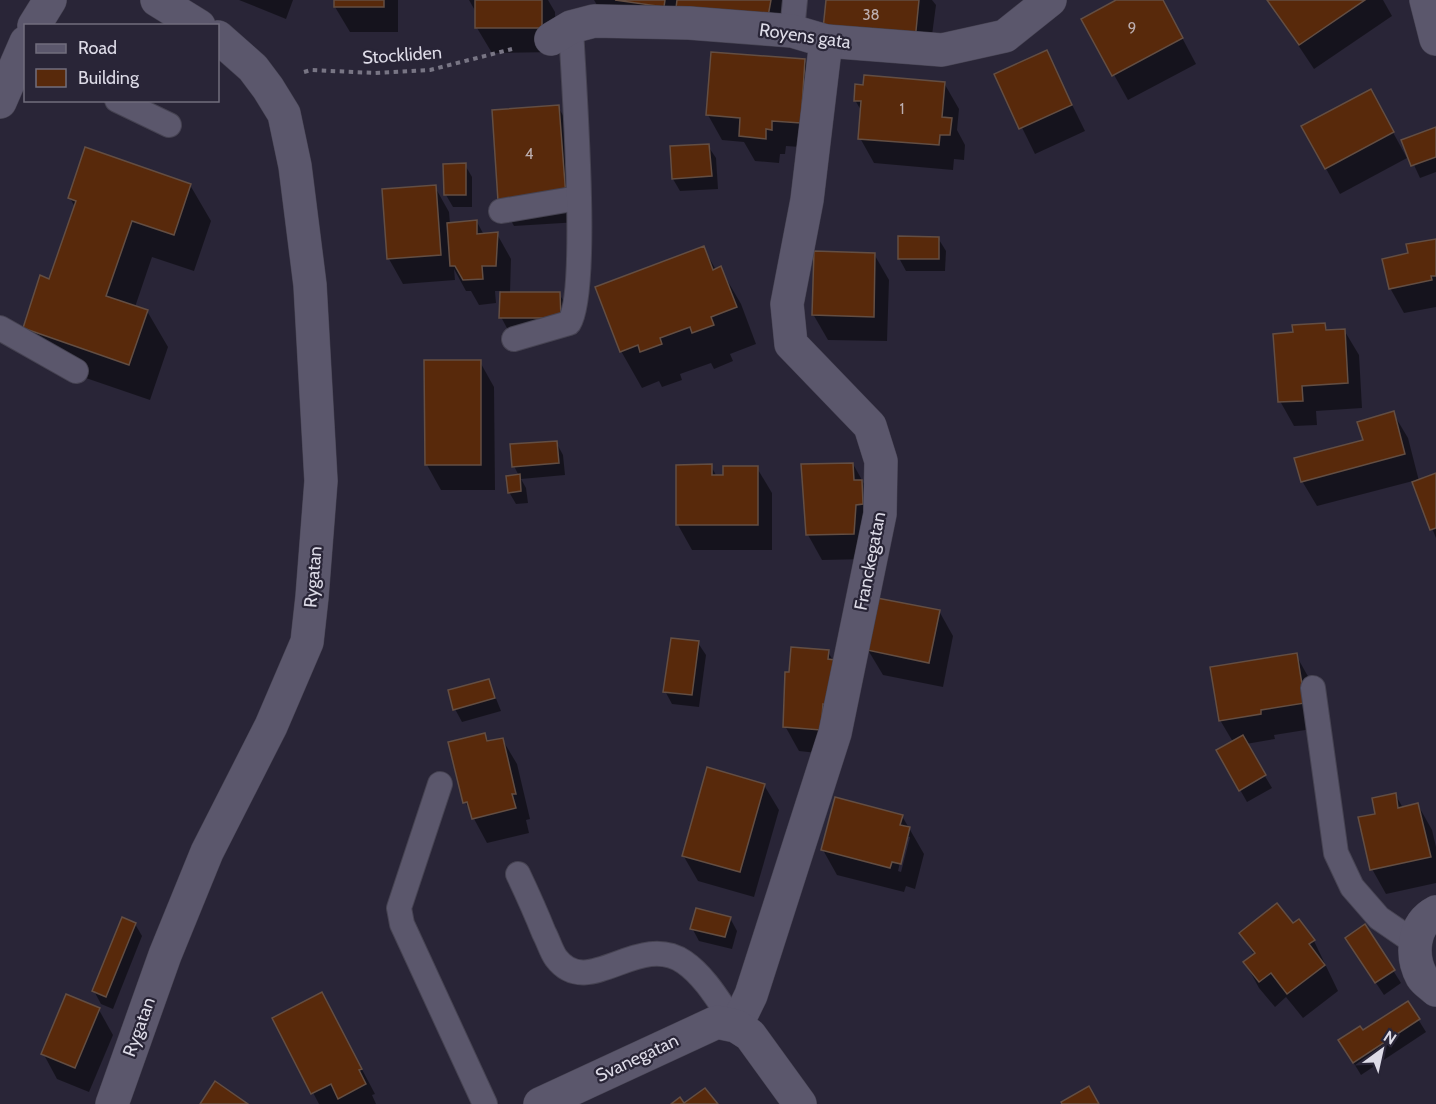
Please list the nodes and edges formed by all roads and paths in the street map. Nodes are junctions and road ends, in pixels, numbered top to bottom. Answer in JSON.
{"nodes":[{"id":1,"x":50,"y":0,"type":"edge"},
{"id":2,"x":157,"y":0,"type":"edge"},
{"id":3,"x":1050,"y":0,"type":"edge"},
{"id":4,"x":1426,"y":0,"type":"edge"},
{"id":5,"x":793,"y":15,"type":"edge"},
{"id":6,"x":35,"y":24,"type":"edge"},
{"id":7,"x":196,"y":24,"type":"edge"},
{"id":8,"x":561,"y":33,"type":"joint"},
{"id":9,"x":219,"y":38,"type":"edge"},
{"id":10,"x":1436,"y":39,"type":"edge"},
{"id":11,"x":826,"y":41,"type":"junction"},
{"id":12,"x":24,"y":51,"type":"edge"},
{"id":13,"x":494,"y":53,"type":"dead end"},
{"id":14,"x":311,"y":70,"type":"dead end"},
{"id":15,"x":0,"y":102,"type":"edge"},
{"id":16,"x":121,"y":102,"type":"edge"},
{"id":17,"x":169,"y":125,"type":"dead end"},
{"id":18,"x":578,"y":198,"type":"junction"},
{"id":19,"x":501,"y":211,"type":"dead end"},
{"id":20,"x":0,"y":328,"type":"edge"},
{"id":21,"x":514,"y":339,"type":"dead end"},
{"id":22,"x":76,"y":371,"type":"dead end"},
{"id":23,"x":1313,"y":688,"type":"dead end"},
{"id":24,"x":440,"y":784,"type":"dead end"},
{"id":25,"x":518,"y":873,"type":"dead end"},
{"id":26,"x":1436,"y":912,"type":"edge"},
{"id":27,"x":1414,"y":942,"type":"junction"},
{"id":28,"x":1436,"y":990,"type":"edge"},
{"id":29,"x":736,"y":1026,"type":"junction"},
{"id":30,"x":112,"y":1104,"type":"edge"},
{"id":31,"x":484,"y":1104,"type":"edge"},
{"id":32,"x":540,"y":1104,"type":"edge"},
{"id":33,"x":800,"y":1104,"type":"edge"}],
"edges":[{"from":1,"to":6,"type":"street"},
{"from":2,"to":7,"type":"street"},
{"from":3,"to":11,"type":"street","name":"Royens gata"},
{"from":4,"to":10,"type":"street"},
{"from":5,"to":8,"type":"street","name":"Royens gata"},
{"from":5,"to":11,"type":"street","name":"Royens gata"},
{"from":8,"to":18,"type":"lane"},
{"from":9,"to":30,"type":"street","name":"Rygatan"},
{"from":11,"to":29,"type":"street","name":"Franckegatan"},
{"from":12,"to":15,"type":"street"},
{"from":13,"to":14,"type":"path","name":"Stockliden"},
{"from":16,"to":17,"type":"lane"},
{"from":18,"to":19,"type":"lane"},
{"from":18,"to":21,"type":"lane"},
{"from":20,"to":22,"type":"lane"},
{"from":23,"to":27,"type":"lane"},
{"from":24,"to":31,"type":"lane"},
{"from":25,"to":29,"type":"lane"},
{"from":26,"to":27,"type":"street"},
{"from":27,"to":28,"type":"street"},
{"from":29,"to":32,"type":"street","name":"Svanegatan"},
{"from":29,"to":33,"type":"street"}]}
